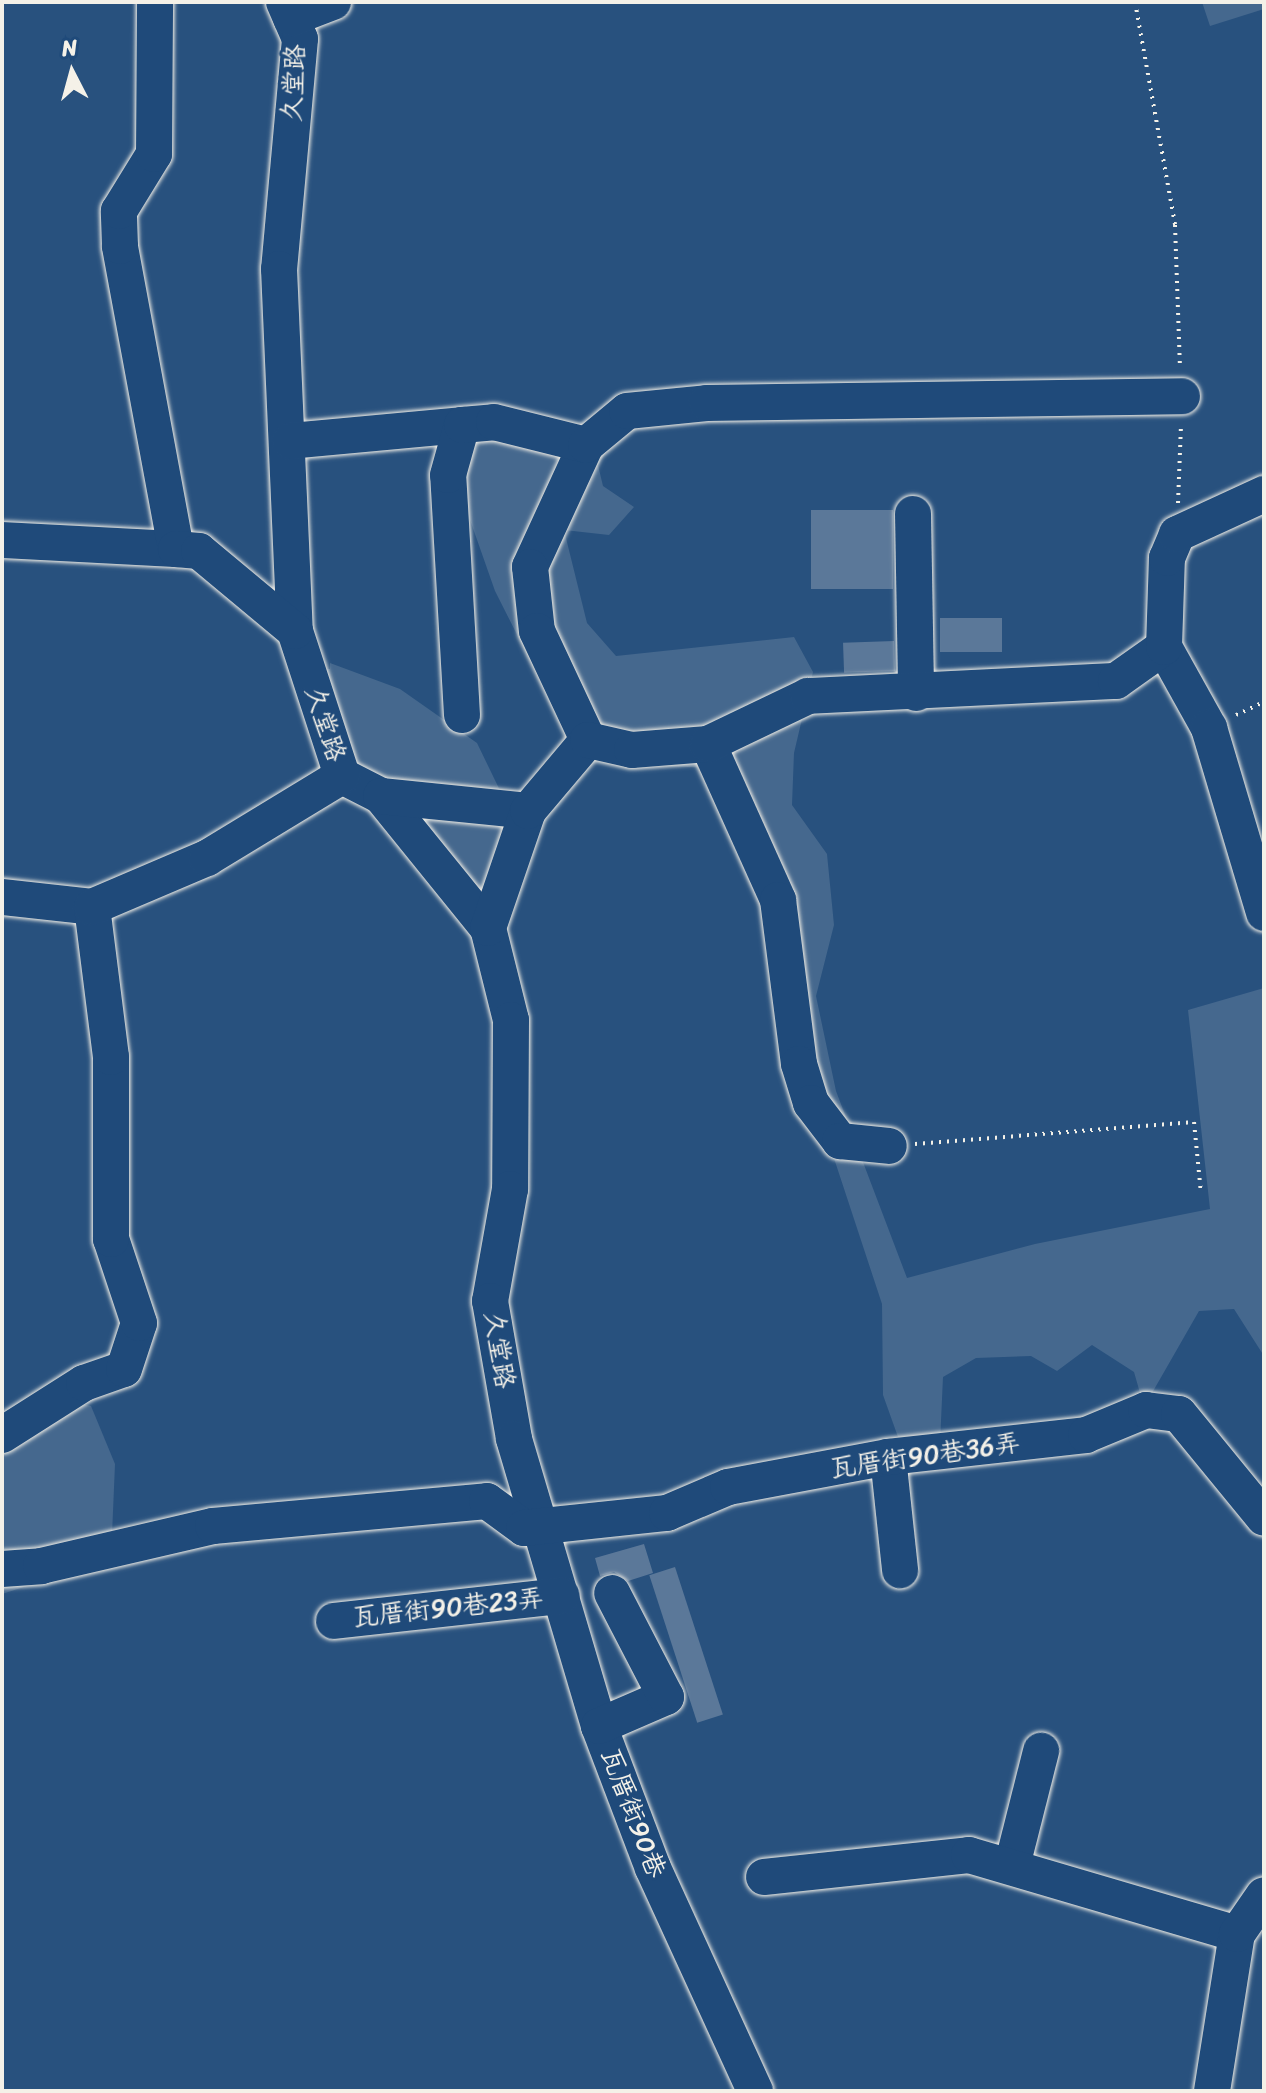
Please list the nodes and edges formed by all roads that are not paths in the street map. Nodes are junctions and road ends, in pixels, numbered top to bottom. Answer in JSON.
{"nodes":[{"id":1,"x":155,"y":2,"type":"edge"},
{"id":2,"x":333,"y":2,"type":"edge"},
{"id":3,"x":287,"y":10,"type":"edge"},
{"id":4,"x":1182,"y":396,"type":"road end"},
{"id":5,"x":462,"y":425,"type":"junction"},
{"id":6,"x":290,"y":441,"type":"junction"},
{"id":7,"x":586,"y":445,"type":"junction"},
{"id":8,"x":1264,"y":494,"type":"edge"},
{"id":9,"x":913,"y":514,"type":"dead end"},
{"id":10,"x":2,"y":540,"type":"edge"},
{"id":11,"x":176,"y":549,"type":"junction"},
{"id":12,"x":295,"y":631,"type":"junction"},
{"id":13,"x":1164,"y":647,"type":"junction"},
{"id":14,"x":916,"y":693,"type":"junction"},
{"id":15,"x":462,"y":715,"type":"dead end"},
{"id":16,"x":588,"y":740,"type":"junction"},
{"id":17,"x":708,"y":744,"type":"junction"},
{"id":18,"x":342,"y":776,"type":"junction"},
{"id":19,"x":381,"y":796,"type":"junction"},
{"id":20,"x":528,"y":811,"type":"junction"},
{"id":21,"x":2,"y":897,"type":"edge"},
{"id":22,"x":92,"y":907,"type":"junction"},
{"id":23,"x":1264,"y":913,"type":"edge"},
{"id":24,"x":488,"y":928,"type":"junction"},
{"id":25,"x":889,"y":1146,"type":"road end"},
{"id":26,"x":2,"y":1435,"type":"edge"},
{"id":27,"x":888,"y":1457,"type":"junction"},
{"id":28,"x":1264,"y":1518,"type":"edge"},
{"id":29,"x":539,"y":1526,"type":"junction"},
{"id":30,"x":2,"y":1569,"type":"edge"},
{"id":31,"x":900,"y":1570,"type":"dead end"},
{"id":32,"x":612,"y":1593,"type":"dead end"},
{"id":33,"x":562,"y":1596,"type":"junction"},
{"id":34,"x":334,"y":1621,"type":"dead end"},
{"id":35,"x":599,"y":1726,"type":"junction"},
{"id":36,"x":1041,"y":1751,"type":"dead end"},
{"id":37,"x":1012,"y":1866,"type":"junction"},
{"id":38,"x":764,"y":1877,"type":"dead end"},
{"id":39,"x":1264,"y":1895,"type":"edge"},
{"id":40,"x":1237,"y":1934,"type":"junction"},
{"id":41,"x":755,"y":2091,"type":"edge"},
{"id":42,"x":1212,"y":2091,"type":"edge"}],
"edges":[{"from":1,"to":11,"type":"street"},
{"from":2,"to":3,"type":"street"},
{"from":3,"to":6,"type":"street","name":"久堂路"},
{"from":4,"to":7,"type":"street"},
{"from":5,"to":6,"type":"street"},
{"from":5,"to":7,"type":"street"},
{"from":5,"to":15,"type":"street"},
{"from":6,"to":12,"type":"street","name":"久堂路"},
{"from":7,"to":16,"type":"street"},
{"from":8,"to":13,"type":"street"},
{"from":9,"to":14,"type":"street"},
{"from":10,"to":11,"type":"street"},
{"from":11,"to":12,"type":"street"},
{"from":12,"to":18,"type":"street","name":"久堂路"},
{"from":13,"to":14,"type":"street"},
{"from":13,"to":23,"type":"street"},
{"from":14,"to":17,"type":"street"},
{"from":16,"to":17,"type":"street"},
{"from":16,"to":20,"type":"street"},
{"from":17,"to":25,"type":"street"},
{"from":18,"to":19,"type":"street","name":"久堂路"},
{"from":18,"to":22,"type":"street"},
{"from":19,"to":20,"type":"street"},
{"from":19,"to":24,"type":"street","name":"久堂路"},
{"from":20,"to":24,"type":"street"},
{"from":21,"to":22,"type":"street"},
{"from":22,"to":26,"type":"street"},
{"from":24,"to":29,"type":"street","name":"久堂路"},
{"from":27,"to":28,"type":"street","name":"瓦厝街90巷36弄"},
{"from":27,"to":29,"type":"street","name":"瓦厝街90巷36弄"},
{"from":27,"to":31,"type":"street"},
{"from":29,"to":30,"type":"street"},
{"from":29,"to":33,"type":"street","name":"瓦厝街90巷"},
{"from":32,"to":35,"type":"street"},
{"from":33,"to":34,"type":"street","name":"瓦厝街90巷23弄"},
{"from":33,"to":35,"type":"street","name":"瓦厝街90巷"},
{"from":35,"to":41,"type":"street","name":"瓦厝街90巷"},
{"from":36,"to":37,"type":"street"},
{"from":37,"to":38,"type":"street"},
{"from":37,"to":40,"type":"street"},
{"from":39,"to":40,"type":"street"},
{"from":40,"to":42,"type":"street"}]}
